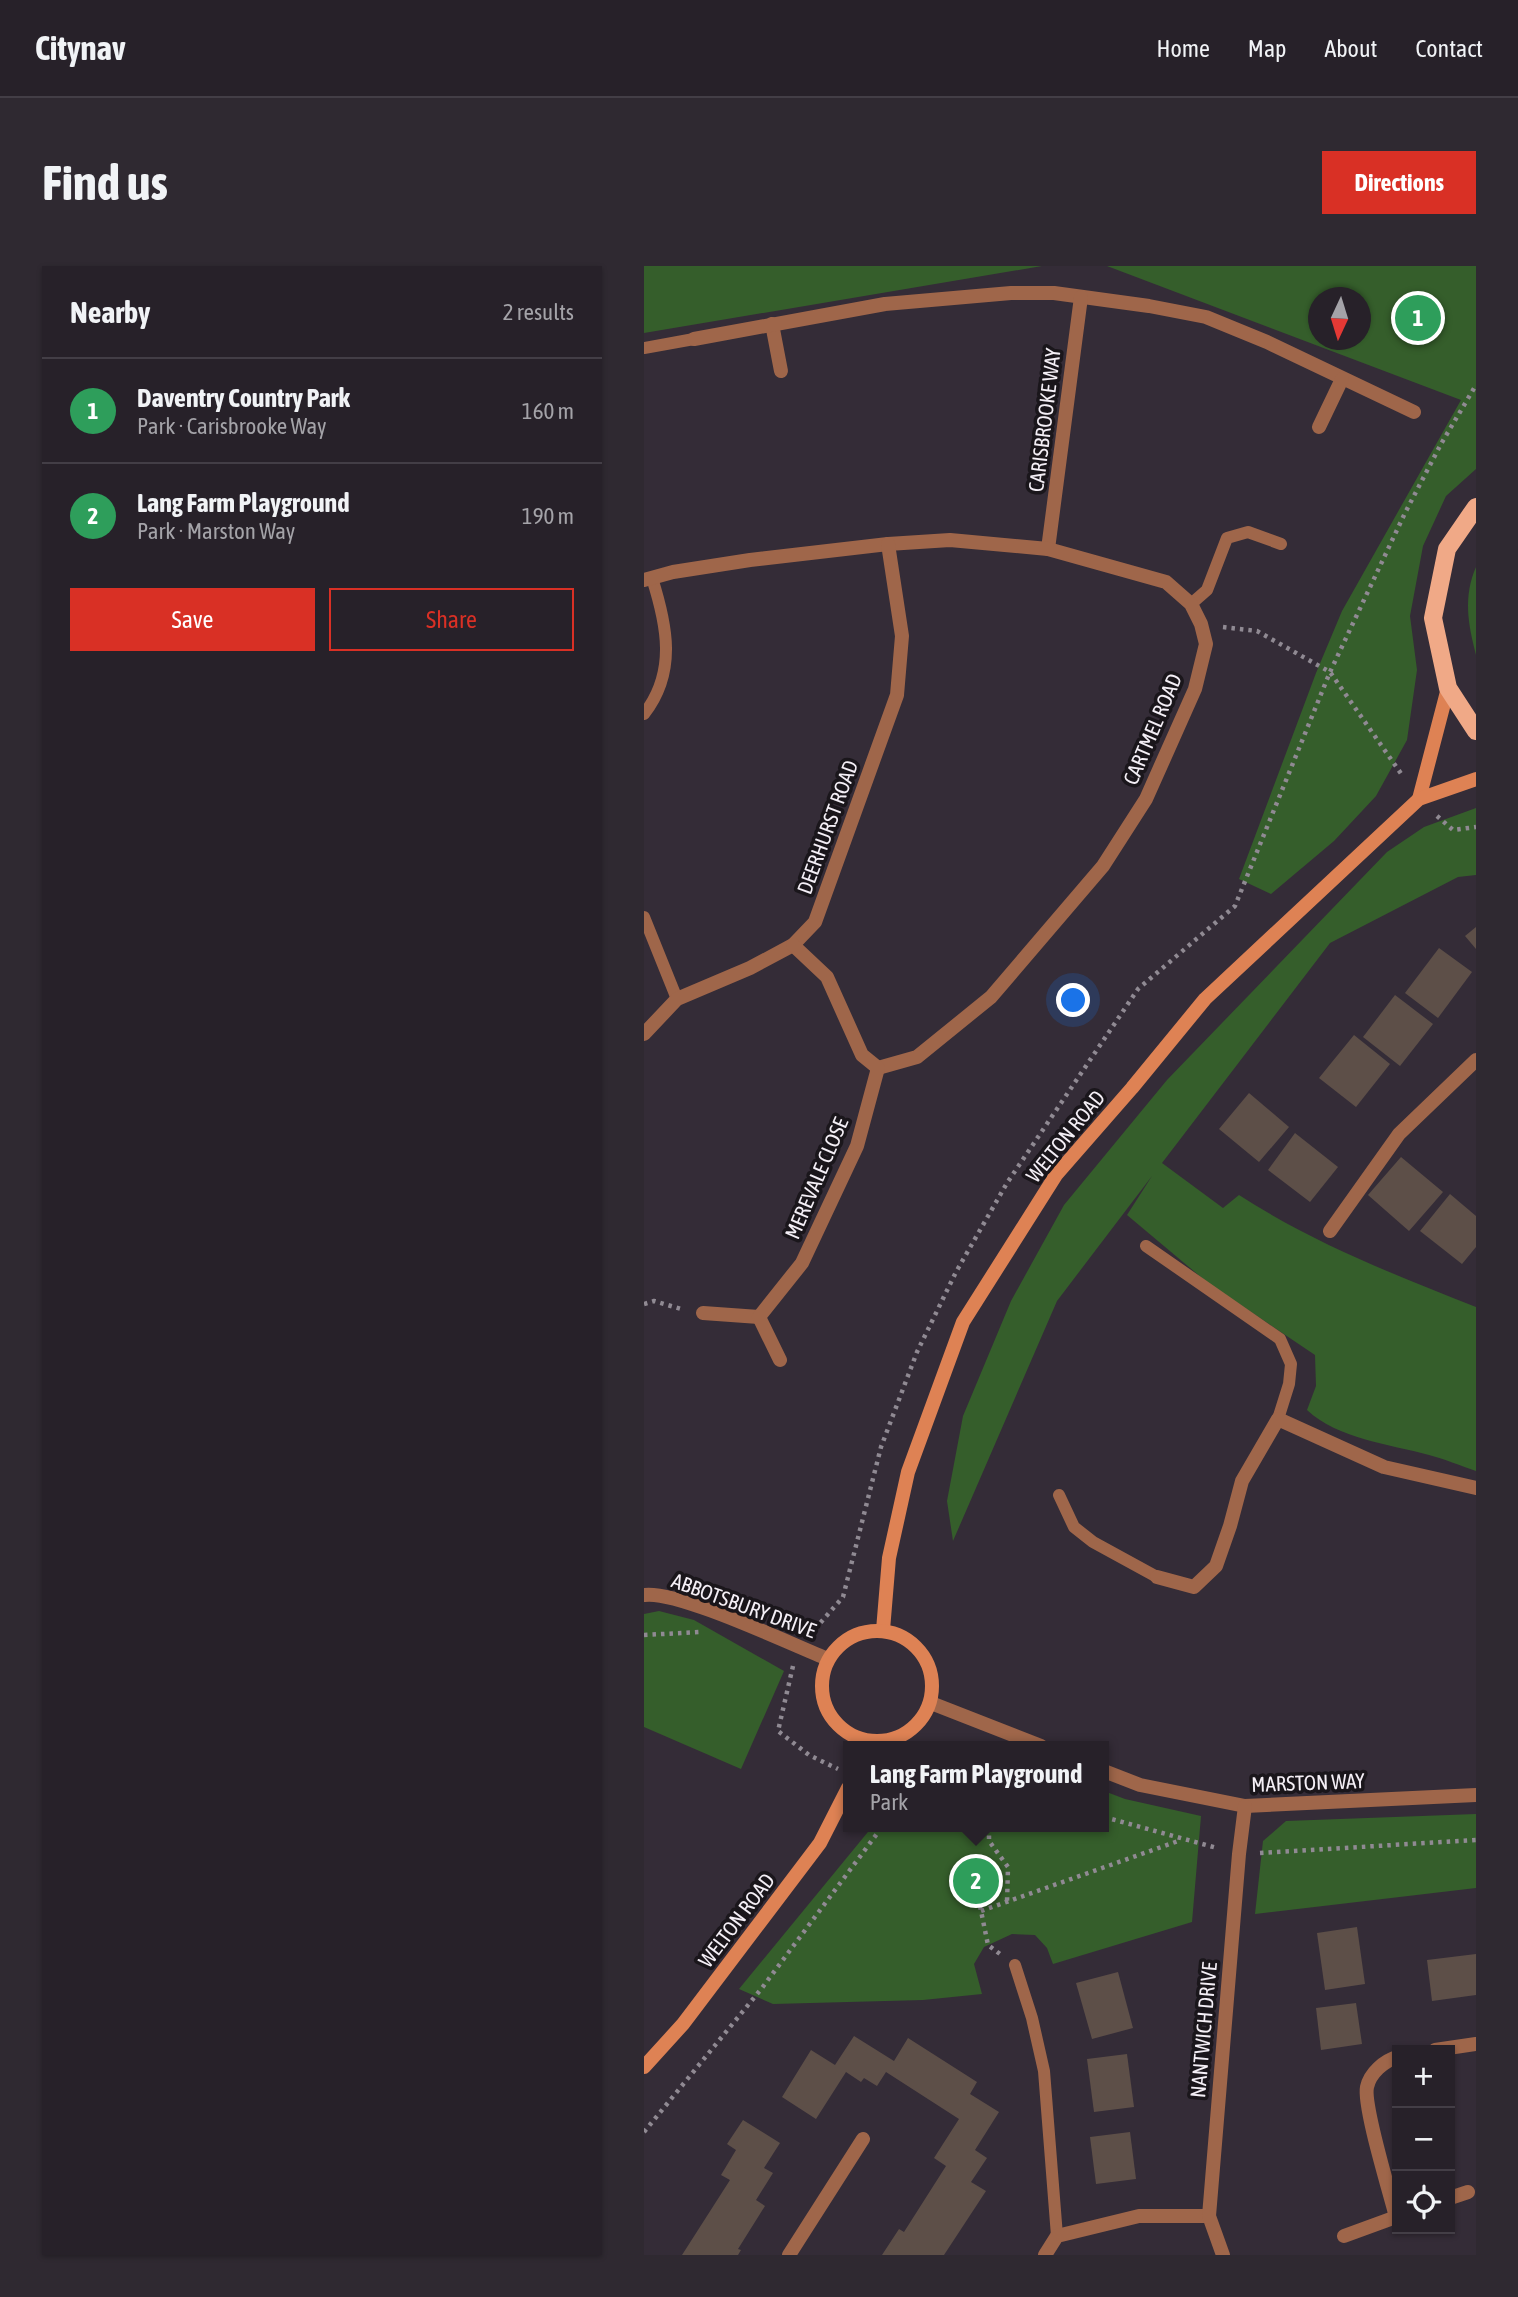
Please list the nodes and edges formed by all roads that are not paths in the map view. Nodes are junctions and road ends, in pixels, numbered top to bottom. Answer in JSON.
{"nodes":[{"id":1,"x":1081,"y":297,"type":"junction"},
{"id":2,"x":772,"y":324,"type":"junction"},
{"id":3,"x":694,"y":338,"type":"joint"},
{"id":4,"x":644,"y":348,"type":"edge"},
{"id":5,"x":781,"y":371,"type":"dead end"},
{"id":6,"x":1342,"y":379,"type":"junction"},
{"id":7,"x":1414,"y":412,"type":"dead end"},
{"id":8,"x":1319,"y":427,"type":"dead end"},
{"id":9,"x":1476,"y":507,"type":"edge"},
{"id":10,"x":888,"y":544,"type":"junction"},
{"id":11,"x":1281,"y":544,"type":"dead end"},
{"id":12,"x":1048,"y":549,"type":"junction"},
{"id":13,"x":648,"y":579,"type":"edge"},
{"id":14,"x":1191,"y":604,"type":"junction"},
{"id":15,"x":1448,"y":688,"type":"junction"},
{"id":16,"x":644,"y":714,"type":"edge"},
{"id":17,"x":1476,"y":731,"type":"edge"},
{"id":18,"x":1476,"y":779,"type":"edge"},
{"id":19,"x":1419,"y":799,"type":"junction"},
{"id":20,"x":644,"y":917,"type":"edge"},
{"id":21,"x":793,"y":945,"type":"junction"},
{"id":22,"x":677,"y":999,"type":"junction"},
{"id":23,"x":644,"y":1034,"type":"edge"},
{"id":24,"x":1476,"y":1060,"type":"edge"},
{"id":25,"x":878,"y":1068,"type":"junction"},
{"id":26,"x":1330,"y":1231,"type":"dead end"},
{"id":27,"x":1146,"y":1246,"type":"dead end"},
{"id":28,"x":703,"y":1313,"type":"road end"},
{"id":29,"x":759,"y":1317,"type":"junction"},
{"id":30,"x":780,"y":1360,"type":"dead end"},
{"id":31,"x":1278,"y":1419,"type":"junction"},
{"id":32,"x":1476,"y":1488,"type":"edge"},
{"id":33,"x":1059,"y":1495,"type":"dead end"},
{"id":34,"x":1157,"y":1577,"type":"joint"},
{"id":35,"x":644,"y":1595,"type":"edge"},
{"id":36,"x":883,"y":1630,"type":"junction"},
{"id":37,"x":828,"y":1659,"type":"junction"},
{"id":38,"x":931,"y":1703,"type":"junction"},
{"id":39,"x":860,"y":1741,"type":"edge"},
{"id":40,"x":885,"y":1741,"type":"edge"},
{"id":41,"x":1028,"y":1741,"type":"edge"},
{"id":42,"x":1109,"y":1772,"type":"edge"},
{"id":43,"x":1476,"y":1795,"type":"edge"},
{"id":44,"x":843,"y":1798,"type":"edge"},
{"id":45,"x":1245,"y":1806,"type":"junction"},
{"id":46,"x":1015,"y":1965,"type":"road end"},
{"id":47,"x":1476,"y":2044,"type":"edge"},
{"id":48,"x":1455,"y":2047,"type":"edge"},
{"id":49,"x":1392,"y":2060,"type":"edge"},
{"id":50,"x":644,"y":2067,"type":"edge"},
{"id":51,"x":863,"y":2139,"type":"dead end"},
{"id":52,"x":1468,"y":2192,"type":"dead end"},
{"id":53,"x":1455,"y":2196,"type":"edge"},
{"id":54,"x":1392,"y":2201,"type":"edge"},
{"id":55,"x":1209,"y":2216,"type":"junction"},
{"id":56,"x":1392,"y":2218,"type":"edge"},
{"id":57,"x":1057,"y":2235,"type":"junction"},
{"id":58,"x":1344,"y":2236,"type":"dead end"},
{"id":59,"x":789,"y":2255,"type":"edge"},
{"id":60,"x":1045,"y":2255,"type":"edge"},
{"id":61,"x":1223,"y":2255,"type":"edge"}],
"edges":[{"from":1,"to":2,"type":"street"},
{"from":1,"to":6,"type":"street"},
{"from":1,"to":12,"type":"street","name":"CARISBROOKE WAY"},
{"from":2,"to":3,"type":"street"},
{"from":2,"to":5,"type":"street"},
{"from":3,"to":4,"type":"lane"},
{"from":6,"to":7,"type":"street"},
{"from":6,"to":8,"type":"street"},
{"from":9,"to":15,"type":"main road"},
{"from":10,"to":12,"type":"street","name":"CARTMEL ROAD"},
{"from":10,"to":13,"type":"street","name":"CARTMEL ROAD"},
{"from":10,"to":21,"type":"street","name":"DEERHURST ROAD"},
{"from":11,"to":14,"type":"lane"},
{"from":12,"to":14,"type":"street","name":"CARTMEL ROAD"},
{"from":13,"to":16,"type":"lane"},
{"from":14,"to":25,"type":"street","name":"CARTMEL ROAD"},
{"from":15,"to":17,"type":"main road"},
{"from":15,"to":19,"type":"street"},
{"from":18,"to":19,"type":"street","name":"WELTON ROAD"},
{"from":19,"to":36,"type":"street","name":"WELTON ROAD"},
{"from":20,"to":22,"type":"lane"},
{"from":21,"to":22,"type":"street","name":"DEERHURST ROAD"},
{"from":21,"to":25,"type":"street"},
{"from":22,"to":23,"type":"street","name":"DEERHURST ROAD"},
{"from":24,"to":26,"type":"street"},
{"from":25,"to":29,"type":"street","name":"MEREVALE CLOSE"},
{"from":27,"to":31,"type":"lane"},
{"from":28,"to":29,"type":"street"},
{"from":29,"to":30,"type":"street"},
{"from":31,"to":32,"type":"street"},
{"from":31,"to":34,"type":"street"},
{"from":33,"to":34,"type":"lane"},
{"from":35,"to":37,"type":"street","name":"ABBOTSBURY DRIVE"},
{"from":36,"to":37,"type":"street"},
{"from":36,"to":38,"type":"street"},
{"from":37,"to":39,"type":"street"},
{"from":38,"to":40,"type":"street"},
{"from":38,"to":41,"type":"street"},
{"from":42,"to":45,"type":"street","name":"MARSTON WAY"},
{"from":43,"to":45,"type":"street","name":"MARSTON WAY"},
{"from":44,"to":50,"type":"street","name":"WELTON ROAD"},
{"from":45,"to":55,"type":"street","name":"NANTWICH DRIVE"},
{"from":46,"to":57,"type":"lane"},
{"from":47,"to":48,"type":"street"},
{"from":49,"to":54,"type":"street"},
{"from":51,"to":59,"type":"street"},
{"from":52,"to":53,"type":"street"},
{"from":55,"to":57,"type":"street"},
{"from":55,"to":61,"type":"street","name":"NANTWICH DRIVE"},
{"from":56,"to":58,"type":"street"},
{"from":57,"to":60,"type":"street"}]}
